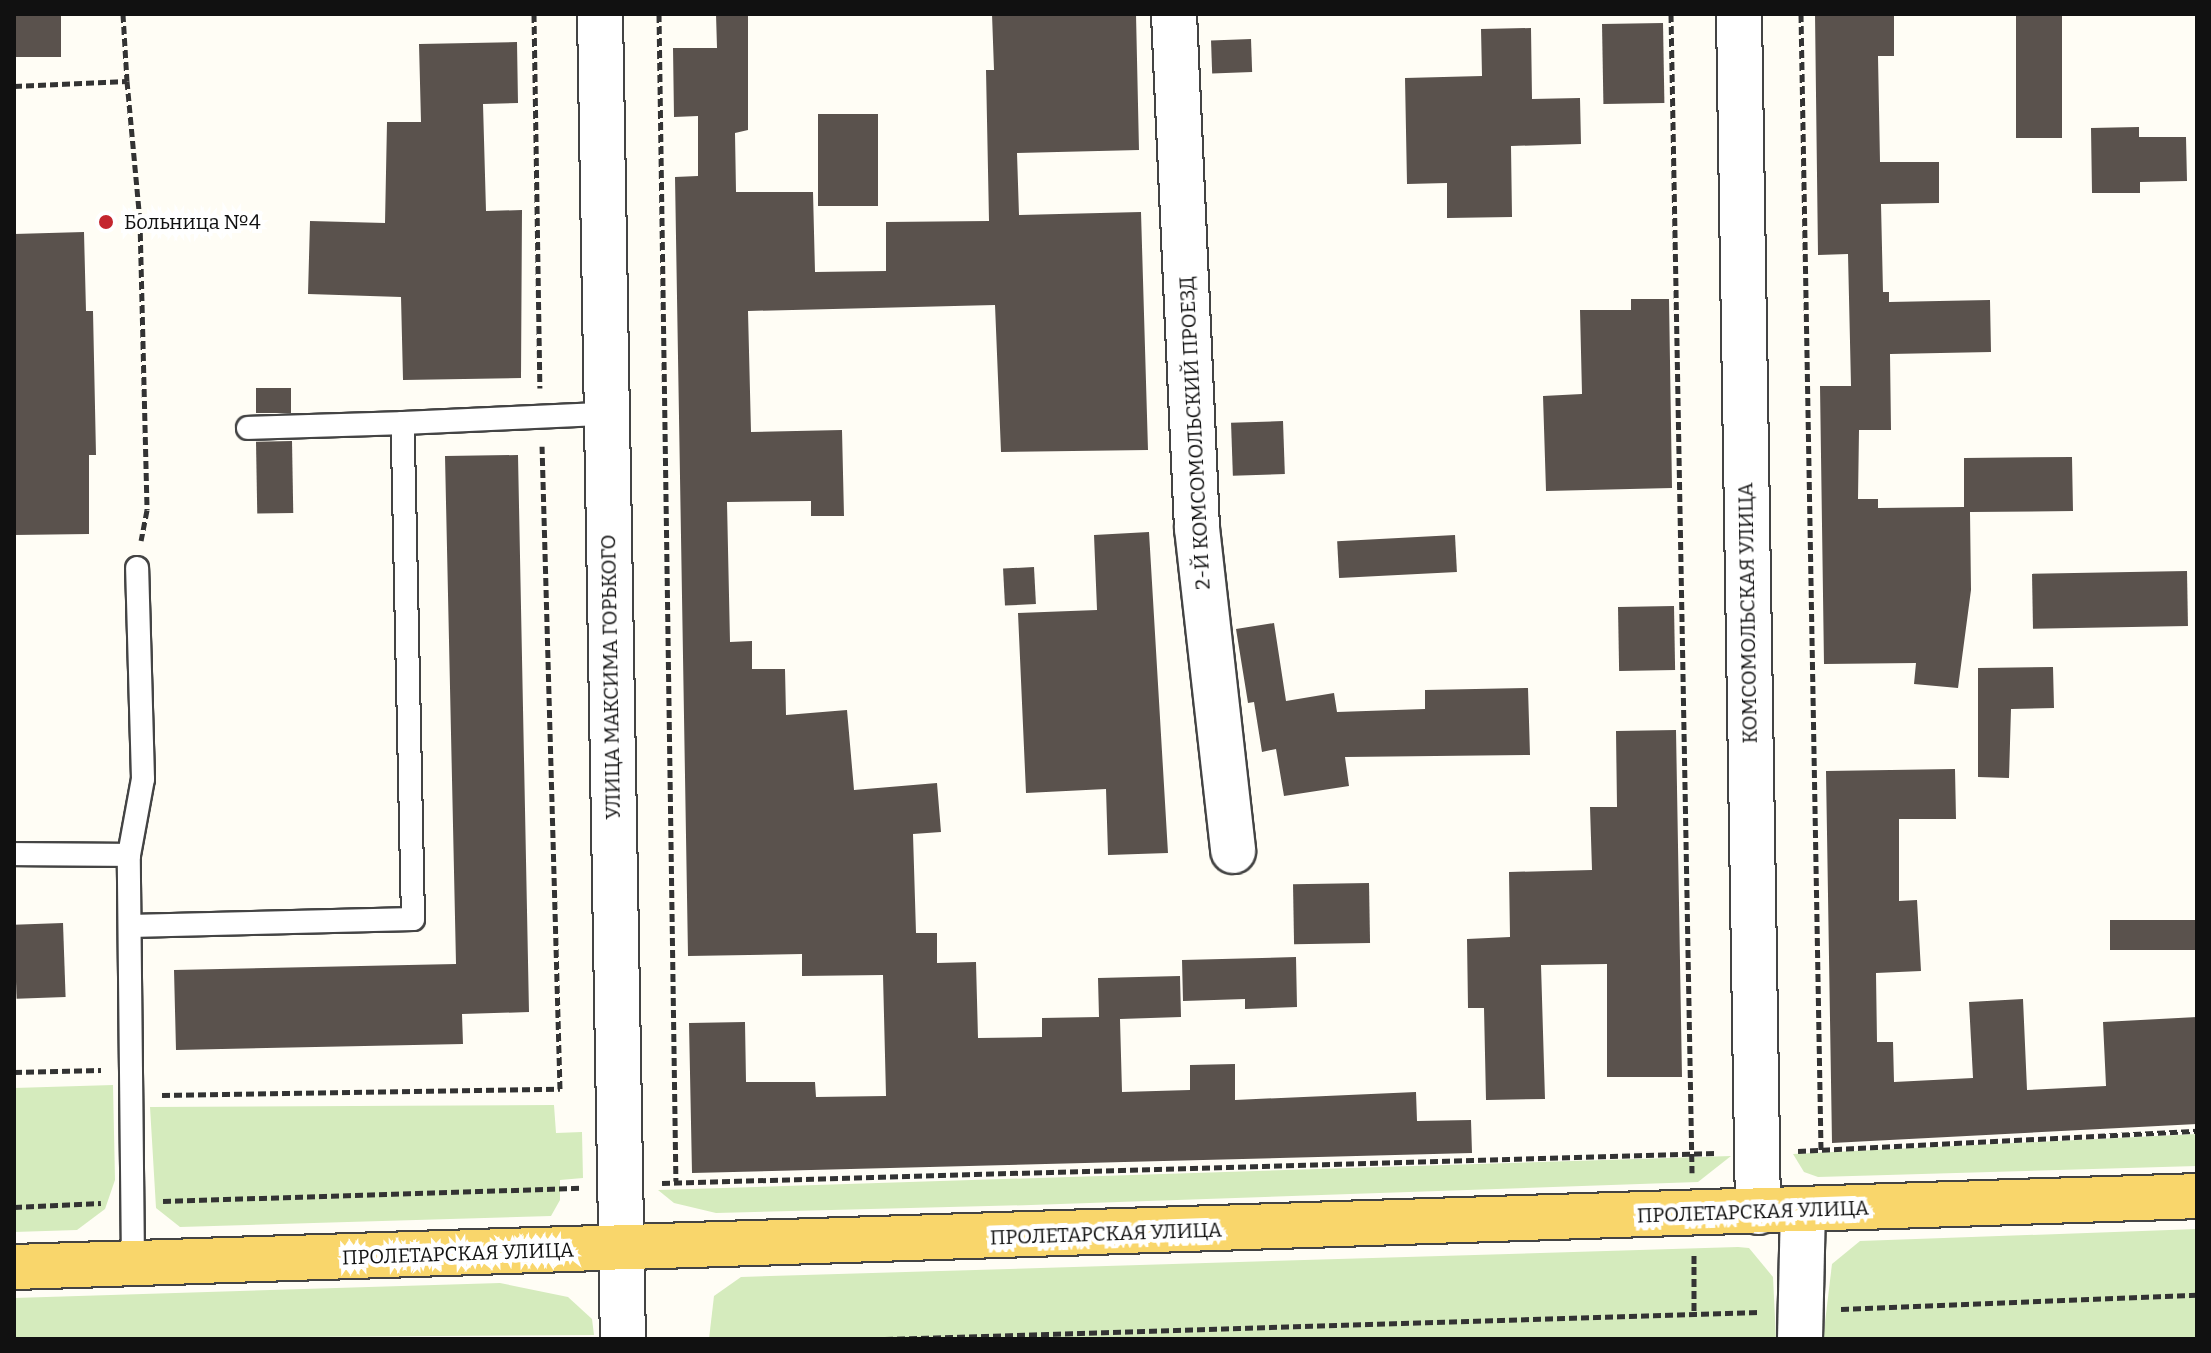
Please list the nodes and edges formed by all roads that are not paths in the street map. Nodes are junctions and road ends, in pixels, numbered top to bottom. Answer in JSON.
{"nodes":[{"id":1,"x":600,"y":14,"type":"edge"},
{"id":2,"x":1174,"y":14,"type":"edge"},
{"id":3,"x":1739,"y":14,"type":"edge"},
{"id":4,"x":605,"y":414,"type":"junction"},
{"id":5,"x":403,"y":423,"type":"junction"},
{"id":6,"x":248,"y":428,"type":"dead end"},
{"id":7,"x":137,"y":568,"type":"road end"},
{"id":8,"x":1233,"y":851,"type":"dead end"},
{"id":9,"x":14,"y":854,"type":"edge"},
{"id":10,"x":129,"y":855,"type":"junction"},
{"id":11,"x":131,"y":926,"type":"junction"},
{"id":12,"x":2197,"y":1196,"type":"edge"},
{"id":13,"x":1803,"y":1210,"type":"junction"},
{"id":14,"x":1758,"y":1212,"type":"junction"},
{"id":15,"x":623,"y":1250,"type":"junction"},
{"id":16,"x":133,"y":1263,"type":"junction"},
{"id":17,"x":14,"y":1267,"type":"edge"},
{"id":18,"x":1800,"y":1325,"type":"edge"},
{"id":19,"x":623,"y":1339,"type":"edge"}],
"edges":[{"from":1,"to":4,"type":"street","name":"УЛИЦА МАКСИМА ГОРЬКОГО"},
{"from":2,"to":8,"type":"street","name":"2-Й КОМСОМОЛЬСКИЙ ПРОЕЗД"},
{"from":3,"to":14,"type":"street","name":"КОМСОМОЛЬСКАЯ УЛИЦА"},
{"from":4,"to":5,"type":"lane"},
{"from":4,"to":15,"type":"street","name":"УЛИЦА МАКСИМА ГОРЬКОГО"},
{"from":5,"to":6,"type":"lane"},
{"from":5,"to":11,"type":"lane"},
{"from":7,"to":10,"type":"lane"},
{"from":9,"to":10,"type":"lane"},
{"from":10,"to":11,"type":"lane"},
{"from":11,"to":16,"type":"lane"},
{"from":12,"to":13,"type":"main road","name":"ПРОЛЕТАРСКАЯ УЛИЦА"},
{"from":13,"to":14,"type":"main road","name":"ПРОЛЕТАРСКАЯ УЛИЦА"},
{"from":13,"to":18,"type":"street"},
{"from":14,"to":15,"type":"main road","name":"ПРОЛЕТАРСКАЯ УЛИЦА"},
{"from":15,"to":16,"type":"main road","name":"ПРОЛЕТАРСКАЯ УЛИЦА"},
{"from":15,"to":19,"type":"street","name":"УЛИЦА МАКСИМА ГОРЬКОГО"},
{"from":16,"to":17,"type":"main road","name":"ПРОЛЕТАРСКАЯ УЛИЦА"}]}
